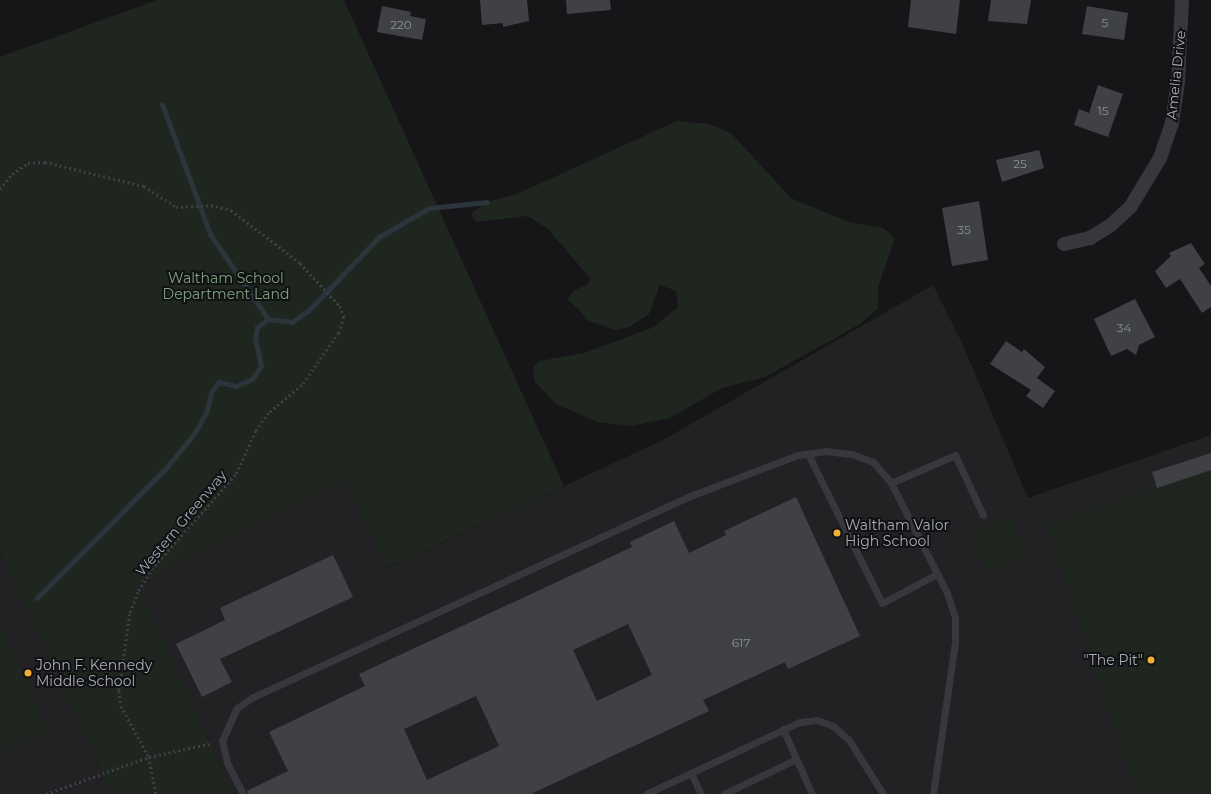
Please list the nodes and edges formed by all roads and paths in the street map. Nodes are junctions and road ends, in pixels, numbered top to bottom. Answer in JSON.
{"nodes":[{"id":1,"x":1182,"y":0,"type":"edge"},
{"id":2,"x":0,"y":189,"type":"edge"},
{"id":3,"x":1064,"y":244,"type":"dead end"},
{"id":4,"x":808,"y":454,"type":"junction"},
{"id":5,"x":891,"y":483,"type":"junction"},
{"id":6,"x":983,"y":515,"type":"dead end"},
{"id":7,"x":938,"y":574,"type":"junction"},
{"id":8,"x":783,"y":730,"type":"junction"},
{"id":9,"x":222,"y":741,"type":"junction"},
{"id":10,"x":149,"y":757,"type":"junction"},
{"id":11,"x":796,"y":759,"type":"junction"},
{"id":12,"x":691,"y":773,"type":"junction"},
{"id":13,"x":46,"y":794,"type":"edge"},
{"id":14,"x":156,"y":794,"type":"edge"},
{"id":15,"x":243,"y":794,"type":"edge"},
{"id":16,"x":646,"y":794,"type":"edge"},
{"id":17,"x":701,"y":794,"type":"edge"},
{"id":18,"x":724,"y":794,"type":"edge"},
{"id":19,"x":812,"y":794,"type":"edge"},
{"id":20,"x":883,"y":794,"type":"edge"},
{"id":21,"x":933,"y":794,"type":"edge"}],
"edges":[{"from":1,"to":3,"type":"street","name":"Amelia Drive"},
{"from":2,"to":10,"type":"path","name":"Western Greenway"},
{"from":4,"to":5,"type":"lane"},
{"from":4,"to":7,"type":"lane"},
{"from":4,"to":9,"type":"lane"},
{"from":5,"to":6,"type":"lane"},
{"from":5,"to":7,"type":"lane"},
{"from":7,"to":21,"type":"lane"},
{"from":8,"to":11,"type":"lane"},
{"from":8,"to":12,"type":"lane"},
{"from":8,"to":20,"type":"lane"},
{"from":9,"to":10,"type":"path"},
{"from":9,"to":15,"type":"lane"},
{"from":10,"to":13,"type":"path"},
{"from":10,"to":14,"type":"path","name":"Western Greenway"},
{"from":11,"to":18,"type":"lane"},
{"from":11,"to":19,"type":"lane"},
{"from":12,"to":16,"type":"lane"},
{"from":12,"to":17,"type":"lane"}]}
